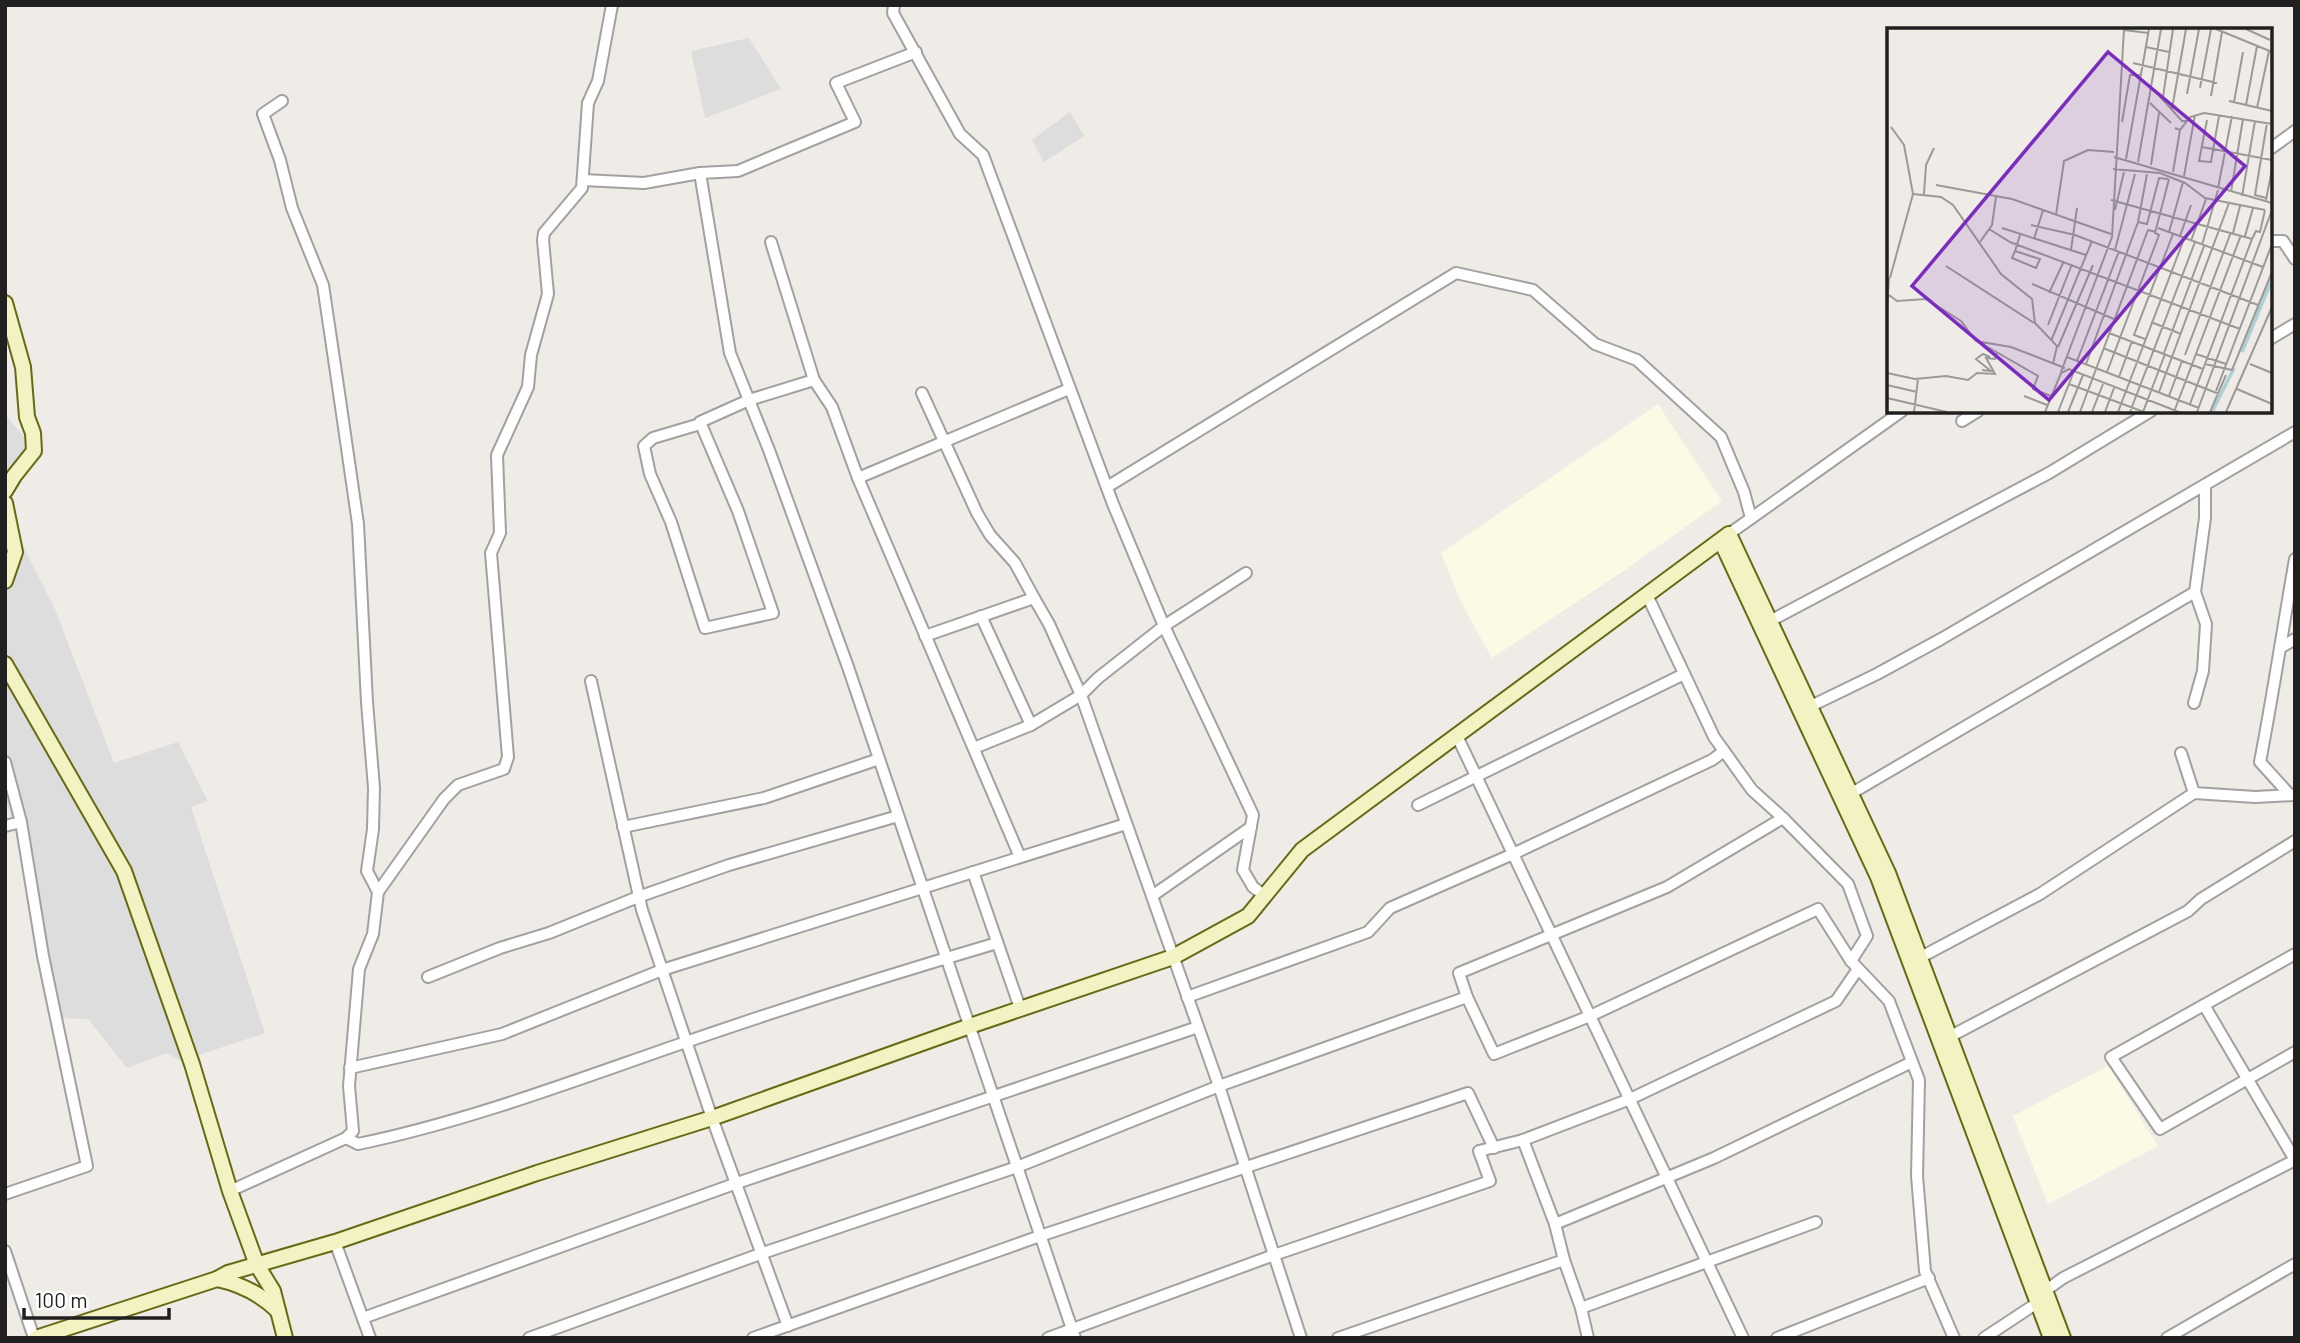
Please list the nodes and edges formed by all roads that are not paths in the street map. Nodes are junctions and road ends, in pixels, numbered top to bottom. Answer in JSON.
{"nodes":[{"id":1,"x":612,"y":5,"type":"edge"},
{"id":2,"x":894,"y":5,"type":"edge"},
{"id":3,"x":916,"y":52,"type":"junction"},
{"id":4,"x":282,"y":101,"type":"dead end"},
{"id":5,"x":2295,"y":131,"type":"edge"},
{"id":6,"x":2272,"y":148,"type":"edge"},
{"id":7,"x":700,"y":173,"type":"junction"},
{"id":8,"x":583,"y":180,"type":"junction"},
{"id":9,"x":2272,"y":241,"type":"edge"},
{"id":10,"x":771,"y":242,"type":"dead end"},
{"id":11,"x":2295,"y":259,"type":"edge"},
{"id":12,"x":5,"y":303,"type":"edge"},
{"id":13,"x":2295,"y":324,"type":"edge"},
{"id":14,"x":2272,"y":338,"type":"edge"},
{"id":15,"x":814,"y":380,"type":"junction"},
{"id":16,"x":1069,"y":389,"type":"junction"},
{"id":17,"x":922,"y":393,"type":"dead end"},
{"id":18,"x":749,"y":401,"type":"junction"},
{"id":19,"x":1899,"y":413,"type":"edge"},
{"id":20,"x":1975,"y":413,"type":"edge"},
{"id":21,"x":2148,"y":413,"type":"edge"},
{"id":22,"x":1962,"y":421,"type":"dead end"},
{"id":23,"x":700,"y":424,"type":"junction"},
{"id":24,"x":2295,"y":432,"type":"edge"},
{"id":25,"x":945,"y":443,"type":"junction"},
{"id":26,"x":858,"y":478,"type":"junction"},
{"id":27,"x":2205,"y":485,"type":"junction"},
{"id":28,"x":1107,"y":487,"type":"junction"},
{"id":29,"x":5,"y":491,"type":"edge"},
{"id":30,"x":5,"y":503,"type":"edge"},
{"id":31,"x":1751,"y":518,"type":"junction"},
{"id":32,"x":1725,"y":537,"type":"junction"},
{"id":33,"x":2295,"y":559,"type":"edge"},
{"id":34,"x":1246,"y":573,"type":"dead end"},
{"id":35,"x":5,"y":581,"type":"edge"},
{"id":36,"x":2195,"y":592,"type":"junction"},
{"id":37,"x":1647,"y":595,"type":"junction"},
{"id":38,"x":1034,"y":598,"type":"junction"},
{"id":39,"x":981,"y":616,"type":"junction"},
{"id":40,"x":1770,"y":621,"type":"junction"},
{"id":41,"x":1164,"y":626,"type":"junction"},
{"id":42,"x":925,"y":636,"type":"junction"},
{"id":43,"x":2295,"y":639,"type":"edge"},
{"id":44,"x":2280,"y":648,"type":"junction"},
{"id":45,"x":5,"y":664,"type":"edge"},
{"id":46,"x":1684,"y":674,"type":"junction"},
{"id":47,"x":591,"y":681,"type":"dead end"},
{"id":48,"x":1081,"y":695,"type":"junction"},
{"id":49,"x":2194,"y":703,"type":"dead end"},
{"id":50,"x":1811,"y":706,"type":"junction"},
{"id":51,"x":1031,"y":725,"type":"junction"},
{"id":52,"x":1457,"y":736,"type":"junction"},
{"id":53,"x":974,"y":748,"type":"junction"},
{"id":54,"x":1724,"y":751,"type":"junction"},
{"id":55,"x":2181,"y":753,"type":"dead end"},
{"id":56,"x":879,"y":759,"type":"junction"},
{"id":57,"x":5,"y":762,"type":"edge"},
{"id":58,"x":1476,"y":776,"type":"junction"},
{"id":59,"x":1852,"y":793,"type":"junction"},
{"id":60,"x":2194,"y":793,"type":"junction"},
{"id":61,"x":2292,"y":795,"type":"edge"},
{"id":62,"x":1418,"y":805,"type":"dead end"},
{"id":63,"x":898,"y":816,"type":"junction"},
{"id":64,"x":1783,"y":818,"type":"junction"},
{"id":65,"x":21,"y":821,"type":"junction"},
{"id":66,"x":1126,"y":824,"type":"junction"},
{"id":67,"x":5,"y":826,"type":"edge"},
{"id":68,"x":623,"y":827,"type":"junction"},
{"id":69,"x":1251,"y":827,"type":"junction"},
{"id":70,"x":2295,"y":841,"type":"edge"},
{"id":71,"x":1513,"y":854,"type":"junction"},
{"id":72,"x":1020,"y":857,"type":"junction"},
{"id":73,"x":973,"y":872,"type":"junction"},
{"id":74,"x":922,"y":888,"type":"junction"},
{"id":75,"x":378,"y":892,"type":"junction"},
{"id":76,"x":1152,"y":896,"type":"junction"},
{"id":77,"x":1265,"y":896,"type":"junction"},
{"id":78,"x":638,"y":897,"type":"junction"},
{"id":79,"x":1552,"y":935,"type":"junction"},
{"id":80,"x":997,"y":943,"type":"junction"},
{"id":81,"x":2295,"y":954,"type":"edge"},
{"id":82,"x":1173,"y":957,"type":"junction"},
{"id":83,"x":1920,"y":957,"type":"junction"},
{"id":84,"x":947,"y":958,"type":"junction"},
{"id":85,"x":1855,"y":965,"type":"junction"},
{"id":86,"x":662,"y":970,"type":"junction"},
{"id":87,"x":428,"y":977,"type":"dead end"},
{"id":88,"x":1187,"y":997,"type":"junction"},
{"id":89,"x":1467,"y":997,"type":"junction"},
{"id":90,"x":2204,"y":1004,"type":"junction"},
{"id":91,"x":1020,"y":1009,"type":"junction"},
{"id":92,"x":1590,"y":1016,"type":"junction"},
{"id":93,"x":970,"y":1026,"type":"junction"},
{"id":94,"x":1198,"y":1027,"type":"junction"},
{"id":95,"x":1951,"y":1036,"type":"junction"},
{"id":96,"x":687,"y":1042,"type":"junction"},
{"id":97,"x":2295,"y":1052,"type":"edge"},
{"id":98,"x":1912,"y":1062,"type":"junction"},
{"id":99,"x":350,"y":1068,"type":"junction"},
{"id":100,"x":2247,"y":1080,"type":"junction"},
{"id":101,"x":1219,"y":1086,"type":"junction"},
{"id":102,"x":993,"y":1096,"type":"junction"},
{"id":103,"x":1630,"y":1099,"type":"junction"},
{"id":104,"x":712,"y":1118,"type":"junction"},
{"id":105,"x":346,"y":1138,"type":"junction"},
{"id":106,"x":1523,"y":1140,"type":"junction"},
{"id":107,"x":1494,"y":1147,"type":"junction"},
{"id":108,"x":2295,"y":1160,"type":"edge"},
{"id":109,"x":1017,"y":1167,"type":"junction"},
{"id":110,"x":1246,"y":1167,"type":"junction"},
{"id":111,"x":1667,"y":1177,"type":"junction"},
{"id":112,"x":737,"y":1183,"type":"junction"},
{"id":113,"x":230,"y":1191,"type":"junction"},
{"id":114,"x":5,"y":1194,"type":"edge"},
{"id":115,"x":1816,"y":1222,"type":"dead end"},
{"id":116,"x":1555,"y":1224,"type":"junction"},
{"id":117,"x":1040,"y":1237,"type":"junction"},
{"id":118,"x":335,"y":1242,"type":"junction"},
{"id":119,"x":5,"y":1251,"type":"edge"},
{"id":120,"x":763,"y":1253,"type":"junction"},
{"id":121,"x":1274,"y":1255,"type":"junction"},
{"id":122,"x":1564,"y":1260,"type":"junction"},
{"id":123,"x":1707,"y":1262,"type":"junction"},
{"id":124,"x":2295,"y":1264,"type":"edge"},
{"id":125,"x":257,"y":1265,"type":"junction"},
{"id":126,"x":1929,"y":1278,"type":"junction"},
{"id":127,"x":217,"y":1279,"type":"junction"},
{"id":128,"x":2041,"y":1297,"type":"junction"},
{"id":129,"x":1581,"y":1308,"type":"junction"},
{"id":130,"x":278,"y":1311,"type":"junction"},
{"id":131,"x":363,"y":1318,"type":"junction"},
{"id":132,"x":788,"y":1326,"type":"junction"},
{"id":133,"x":1073,"y":1334,"type":"edge"},
{"id":134,"x":35,"y":1338,"type":"edge"},
{"id":135,"x":285,"y":1338,"type":"edge"},
{"id":136,"x":370,"y":1338,"type":"edge"},
{"id":137,"x":528,"y":1338,"type":"edge"},
{"id":138,"x":753,"y":1338,"type":"edge"},
{"id":139,"x":1048,"y":1338,"type":"edge"},
{"id":140,"x":1301,"y":1338,"type":"edge"},
{"id":141,"x":1338,"y":1338,"type":"edge"},
{"id":142,"x":1588,"y":1338,"type":"edge"},
{"id":143,"x":1743,"y":1338,"type":"edge"},
{"id":144,"x":1777,"y":1338,"type":"edge"},
{"id":145,"x":1954,"y":1338,"type":"edge"},
{"id":146,"x":1984,"y":1338,"type":"edge"},
{"id":147,"x":2052,"y":1338,"type":"edge"},
{"id":148,"x":2063,"y":1338,"type":"edge"},
{"id":149,"x":2167,"y":1338,"type":"edge"}],
"edges":[{"from":1,"to":8,"type":"street"},
{"from":2,"to":3,"type":"street"},
{"from":3,"to":7,"type":"street"},
{"from":3,"to":16,"type":"street"},
{"from":4,"to":75,"type":"street"},
{"from":5,"to":6,"type":"street"},
{"from":7,"to":8,"type":"street"},
{"from":7,"to":18,"type":"street"},
{"from":8,"to":75,"type":"street"},
{"from":9,"to":11,"type":"street"},
{"from":10,"to":15,"type":"street"},
{"from":12,"to":29,"type":"street"},
{"from":13,"to":14,"type":"street"},
{"from":15,"to":18,"type":"street"},
{"from":15,"to":26,"type":"street"},
{"from":16,"to":25,"type":"street"},
{"from":16,"to":28,"type":"street"},
{"from":17,"to":25,"type":"street"},
{"from":18,"to":23,"type":"street"},
{"from":18,"to":56,"type":"street"},
{"from":19,"to":31,"type":"street"},
{"from":20,"to":22,"type":"street"},
{"from":21,"to":40,"type":"street"},
{"from":23,"to":23,"type":"street"},
{"from":24,"to":27,"type":"street"},
{"from":25,"to":26,"type":"street"},
{"from":25,"to":38,"type":"street"},
{"from":26,"to":42,"type":"street"},
{"from":27,"to":36,"type":"street"},
{"from":27,"to":50,"type":"street"},
{"from":28,"to":31,"type":"street"},
{"from":28,"to":41,"type":"street"},
{"from":30,"to":35,"type":"street"},
{"from":31,"to":32,"type":"street"},
{"from":32,"to":37,"type":"street"},
{"from":32,"to":40,"type":"street"},
{"from":32,"to":128,"type":"street"},
{"from":33,"to":44,"type":"street"},
{"from":34,"to":41,"type":"street"},
{"from":36,"to":49,"type":"street"},
{"from":36,"to":59,"type":"street"},
{"from":37,"to":46,"type":"street"},
{"from":37,"to":52,"type":"street"},
{"from":38,"to":39,"type":"street"},
{"from":38,"to":48,"type":"street"},
{"from":39,"to":42,"type":"street"},
{"from":39,"to":51,"type":"street"},
{"from":40,"to":50,"type":"street"},
{"from":41,"to":48,"type":"street"},
{"from":41,"to":69,"type":"street"},
{"from":42,"to":53,"type":"street"},
{"from":43,"to":44,"type":"street"},
{"from":44,"to":61,"type":"street"},
{"from":45,"to":113,"type":"street"},
{"from":46,"to":54,"type":"street"},
{"from":46,"to":58,"type":"street"},
{"from":47,"to":68,"type":"street"},
{"from":48,"to":51,"type":"street"},
{"from":48,"to":66,"type":"street"},
{"from":50,"to":59,"type":"street"},
{"from":51,"to":53,"type":"street"},
{"from":52,"to":58,"type":"street"},
{"from":52,"to":77,"type":"street"},
{"from":53,"to":72,"type":"street"},
{"from":54,"to":64,"type":"street"},
{"from":54,"to":71,"type":"street"},
{"from":55,"to":60,"type":"street"},
{"from":56,"to":63,"type":"street"},
{"from":56,"to":68,"type":"street"},
{"from":57,"to":65,"type":"street"},
{"from":58,"to":62,"type":"street"},
{"from":58,"to":71,"type":"street"},
{"from":59,"to":83,"type":"street"},
{"from":60,"to":61,"type":"street"},
{"from":60,"to":83,"type":"street"},
{"from":63,"to":74,"type":"street"},
{"from":63,"to":78,"type":"street"},
{"from":64,"to":79,"type":"street"},
{"from":64,"to":85,"type":"street"},
{"from":65,"to":67,"type":"street"},
{"from":65,"to":114,"type":"street"},
{"from":66,"to":72,"type":"street"},
{"from":66,"to":76,"type":"street"},
{"from":68,"to":78,"type":"street"},
{"from":69,"to":76,"type":"street"},
{"from":69,"to":77,"type":"street"},
{"from":70,"to":95,"type":"street"},
{"from":71,"to":79,"type":"street"},
{"from":71,"to":88,"type":"street"},
{"from":72,"to":73,"type":"street"},
{"from":73,"to":74,"type":"street"},
{"from":73,"to":80,"type":"street"},
{"from":74,"to":84,"type":"street"},
{"from":74,"to":86,"type":"street"},
{"from":75,"to":99,"type":"street"},
{"from":76,"to":82,"type":"street"},
{"from":77,"to":82,"type":"street"},
{"from":78,"to":86,"type":"street"},
{"from":78,"to":87,"type":"street"},
{"from":79,"to":89,"type":"street"},
{"from":79,"to":92,"type":"street"},
{"from":80,"to":84,"type":"street"},
{"from":80,"to":91,"type":"street"},
{"from":81,"to":90,"type":"street"},
{"from":82,"to":88,"type":"street"},
{"from":82,"to":91,"type":"street"},
{"from":83,"to":95,"type":"street"},
{"from":84,"to":93,"type":"street"},
{"from":84,"to":96,"type":"street"},
{"from":85,"to":92,"type":"street"},
{"from":85,"to":98,"type":"street"},
{"from":85,"to":103,"type":"street"},
{"from":86,"to":96,"type":"street"},
{"from":86,"to":99,"type":"street"},
{"from":88,"to":94,"type":"street"},
{"from":89,"to":92,"type":"street"},
{"from":89,"to":101,"type":"street"},
{"from":90,"to":100,"type":"street"},
{"from":90,"to":100,"type":"street"},
{"from":91,"to":93,"type":"street"},
{"from":92,"to":103,"type":"street"},
{"from":93,"to":102,"type":"street"},
{"from":93,"to":104,"type":"street"},
{"from":94,"to":101,"type":"street"},
{"from":94,"to":102,"type":"street"},
{"from":95,"to":128,"type":"street"},
{"from":96,"to":104,"type":"street"},
{"from":96,"to":105,"type":"street"},
{"from":97,"to":100,"type":"street"},
{"from":98,"to":111,"type":"street"},
{"from":98,"to":126,"type":"street"},
{"from":99,"to":105,"type":"street"},
{"from":100,"to":108,"type":"street"},
{"from":101,"to":109,"type":"street"},
{"from":101,"to":110,"type":"street"},
{"from":102,"to":109,"type":"street"},
{"from":102,"to":112,"type":"street"},
{"from":103,"to":106,"type":"street"},
{"from":103,"to":111,"type":"street"},
{"from":104,"to":112,"type":"street"},
{"from":104,"to":118,"type":"street"},
{"from":105,"to":113,"type":"street"},
{"from":106,"to":107,"type":"street"},
{"from":106,"to":116,"type":"street"},
{"from":107,"to":110,"type":"street"},
{"from":107,"to":121,"type":"street"},
{"from":108,"to":128,"type":"street"},
{"from":109,"to":117,"type":"street"},
{"from":109,"to":120,"type":"street"},
{"from":110,"to":117,"type":"street"},
{"from":110,"to":121,"type":"street"},
{"from":111,"to":116,"type":"street"},
{"from":111,"to":123,"type":"street"},
{"from":112,"to":120,"type":"street"},
{"from":112,"to":131,"type":"street"},
{"from":113,"to":125,"type":"street"},
{"from":115,"to":123,"type":"street"},
{"from":116,"to":122,"type":"street"},
{"from":117,"to":132,"type":"street"},
{"from":117,"to":133,"type":"street"},
{"from":118,"to":125,"type":"street"},
{"from":118,"to":131,"type":"street"},
{"from":119,"to":134,"type":"street"},
{"from":120,"to":132,"type":"street"},
{"from":120,"to":137,"type":"street"},
{"from":121,"to":133,"type":"street"},
{"from":121,"to":140,"type":"street"},
{"from":122,"to":129,"type":"street"},
{"from":122,"to":141,"type":"street"},
{"from":123,"to":129,"type":"street"},
{"from":123,"to":143,"type":"street"},
{"from":124,"to":149,"type":"street"},
{"from":125,"to":127,"type":"street"},
{"from":125,"to":130,"type":"street"},
{"from":126,"to":144,"type":"street"},
{"from":126,"to":145,"type":"street"},
{"from":127,"to":130,"type":"street"},
{"from":127,"to":134,"type":"street"},
{"from":128,"to":146,"type":"street"},
{"from":128,"to":147,"type":"street"},
{"from":128,"to":148,"type":"street"},
{"from":129,"to":142,"type":"street"},
{"from":130,"to":135,"type":"street"},
{"from":131,"to":136,"type":"street"},
{"from":132,"to":138,"type":"street"},
{"from":133,"to":139,"type":"street"}]}
